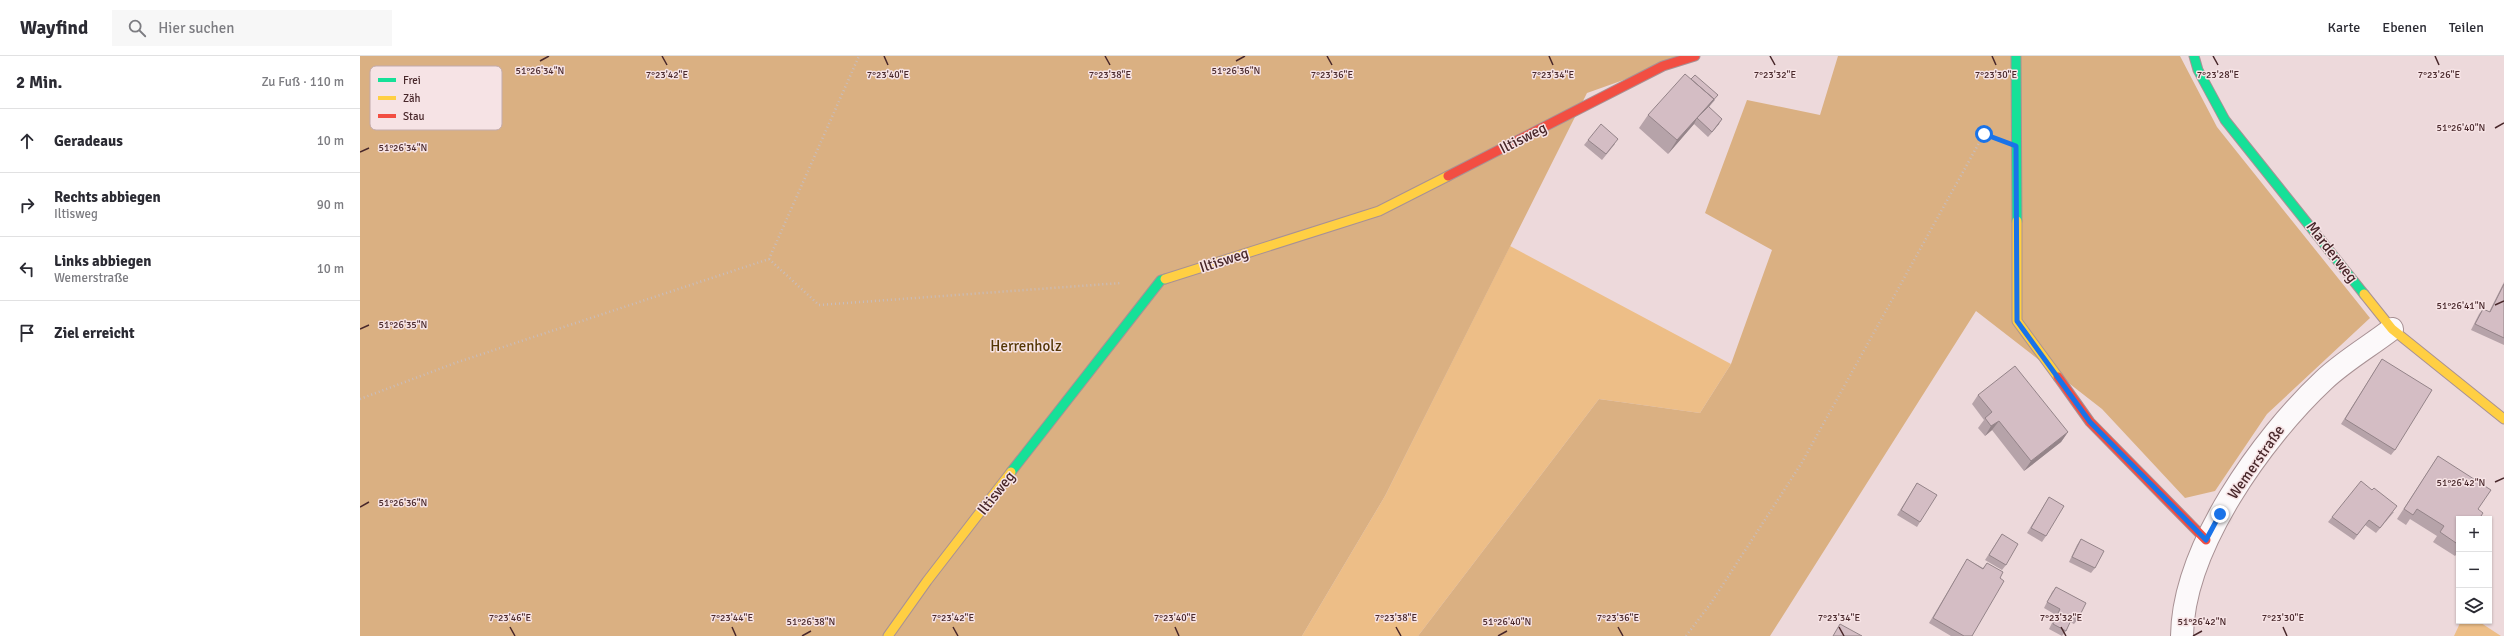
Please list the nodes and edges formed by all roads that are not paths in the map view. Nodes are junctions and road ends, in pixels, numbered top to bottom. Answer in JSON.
{"nodes":[{"id":1,"x":1695,"y":56,"type":"edge"},
{"id":2,"x":2016,"y":56,"type":"edge"},
{"id":3,"x":2194,"y":56,"type":"edge"},
{"id":4,"x":2392,"y":329,"type":"junction"},
{"id":5,"x":2504,"y":420,"type":"edge"},
{"id":6,"x":2206,"y":540,"type":"junction"},
{"id":7,"x":888,"y":636,"type":"edge"},
{"id":8,"x":2182,"y":636,"type":"edge"}],
"edges":[{"from":1,"to":7,"type":"street","name":"Iltisweg"},
{"from":2,"to":6,"type":"street"},
{"from":3,"to":4,"type":"street","name":"Marderweg"},
{"from":4,"to":5,"type":"street","name":"Marderweg"},
{"from":4,"to":6,"type":"street","name":"Wemerstraße"},
{"from":6,"to":8,"type":"street","name":"Wemerstraße"}]}
